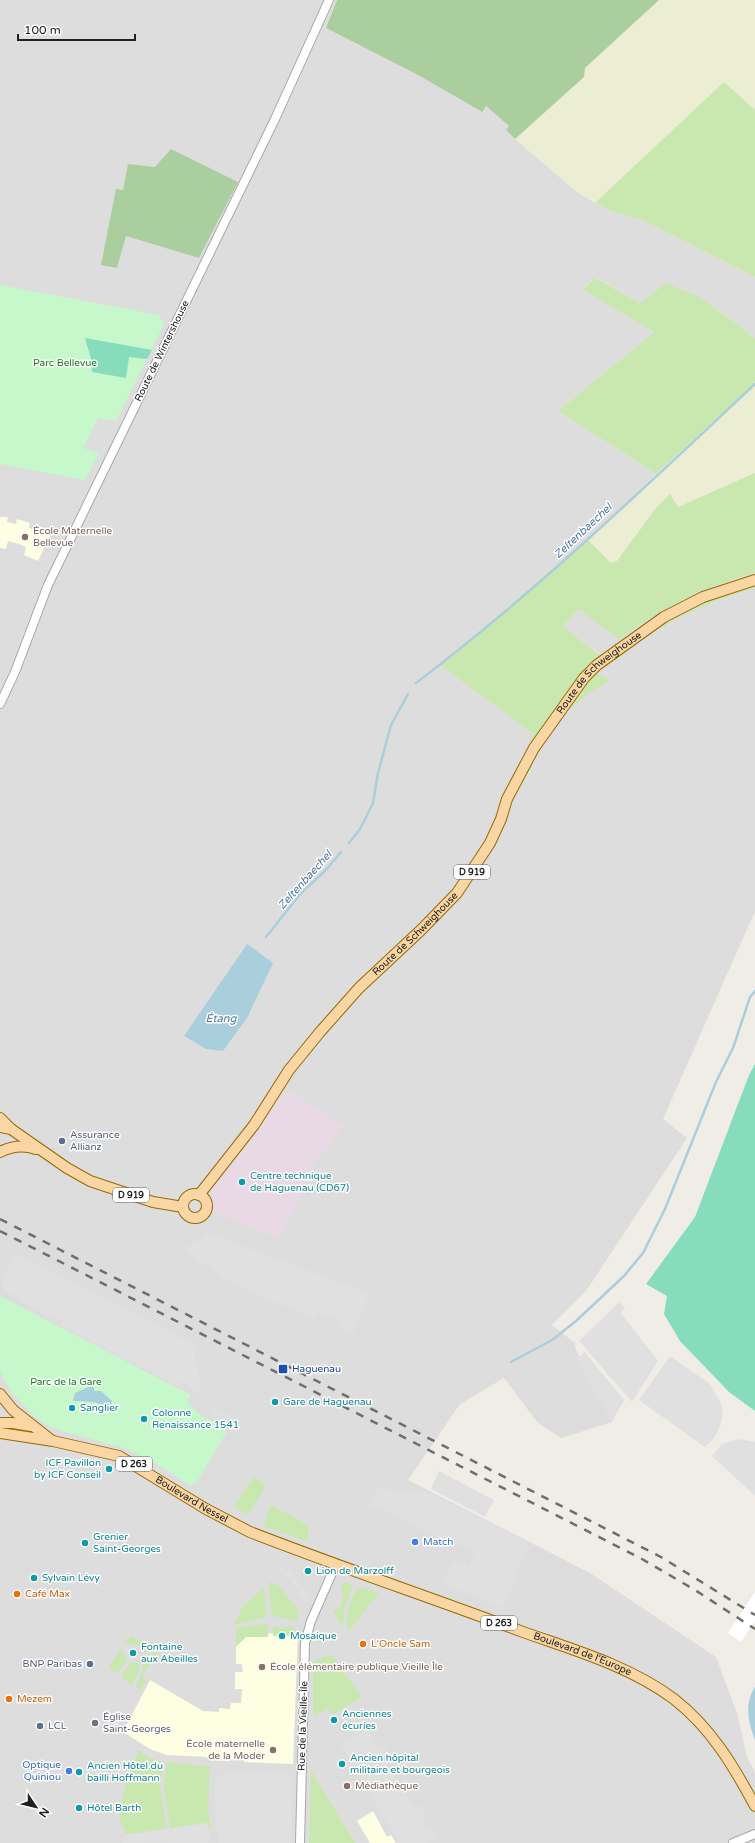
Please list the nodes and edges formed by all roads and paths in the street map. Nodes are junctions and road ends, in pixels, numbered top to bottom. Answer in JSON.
{"nodes":[{"id":1,"x":329,"y":0,"type":"edge"},
{"id":2,"x":755,"y":580,"type":"edge"},
{"id":3,"x":0,"y":704,"type":"edge"},
{"id":4,"x":0,"y":1118,"type":"edge"},
{"id":5,"x":0,"y":1127,"type":"edge"},
{"id":6,"x":11,"y":1130,"type":"junction"},
{"id":7,"x":0,"y":1152,"type":"edge"},
{"id":8,"x":49,"y":1155,"type":"junction"},
{"id":9,"x":198,"y":1195,"type":"junction"},
{"id":10,"x":183,"y":1207,"type":"junction"},
{"id":11,"x":0,"y":1394,"type":"edge"},
{"id":12,"x":0,"y":1423,"type":"edge"},
{"id":13,"x":31,"y":1426,"type":"junction"},
{"id":14,"x":0,"y":1434,"type":"edge"},
{"id":15,"x":52,"y":1441,"type":"junction"},
{"id":16,"x":336,"y":1564,"type":"junction"},
{"id":17,"x":755,"y":1806,"type":"edge"},
{"id":18,"x":755,"y":1834,"type":"edge"},
{"id":19,"x":300,"y":1843,"type":"edge"},
{"id":20,"x":733,"y":1843,"type":"edge"}],
"edges":[{"from":1,"to":3,"type":"street","name":"Route de Wintershouse"},
{"from":2,"to":9,"type":"main road","name":"Route de Schweighouse","number":"D 919"},
{"from":4,"to":6,"type":"main road","number":"D 919"},
{"from":5,"to":6,"type":"main road","number":"D 919"},
{"from":6,"to":8,"type":"main road","number":"D 919"},
{"from":7,"to":8,"type":"main road","number":"D 919"},
{"from":8,"to":10,"type":"main road","number":"D 919"},
{"from":9,"to":10,"type":"main road"},
{"from":9,"to":10,"type":"main road"},
{"from":11,"to":13,"type":"main road"},
{"from":12,"to":13,"type":"main road"},
{"from":13,"to":15,"type":"main road"},
{"from":14,"to":15,"type":"main road","name":"Boulevard Nessel","number":"D 263"},
{"from":15,"to":16,"type":"main road","name":"Boulevard Nessel","number":"D 263"},
{"from":16,"to":17,"type":"main road","name":"Boulevard de l'Europe","number":"D 263"},
{"from":16,"to":19,"type":"street","name":"Rue de la Vieille-Île"},
{"from":18,"to":20,"type":"street"}]}
